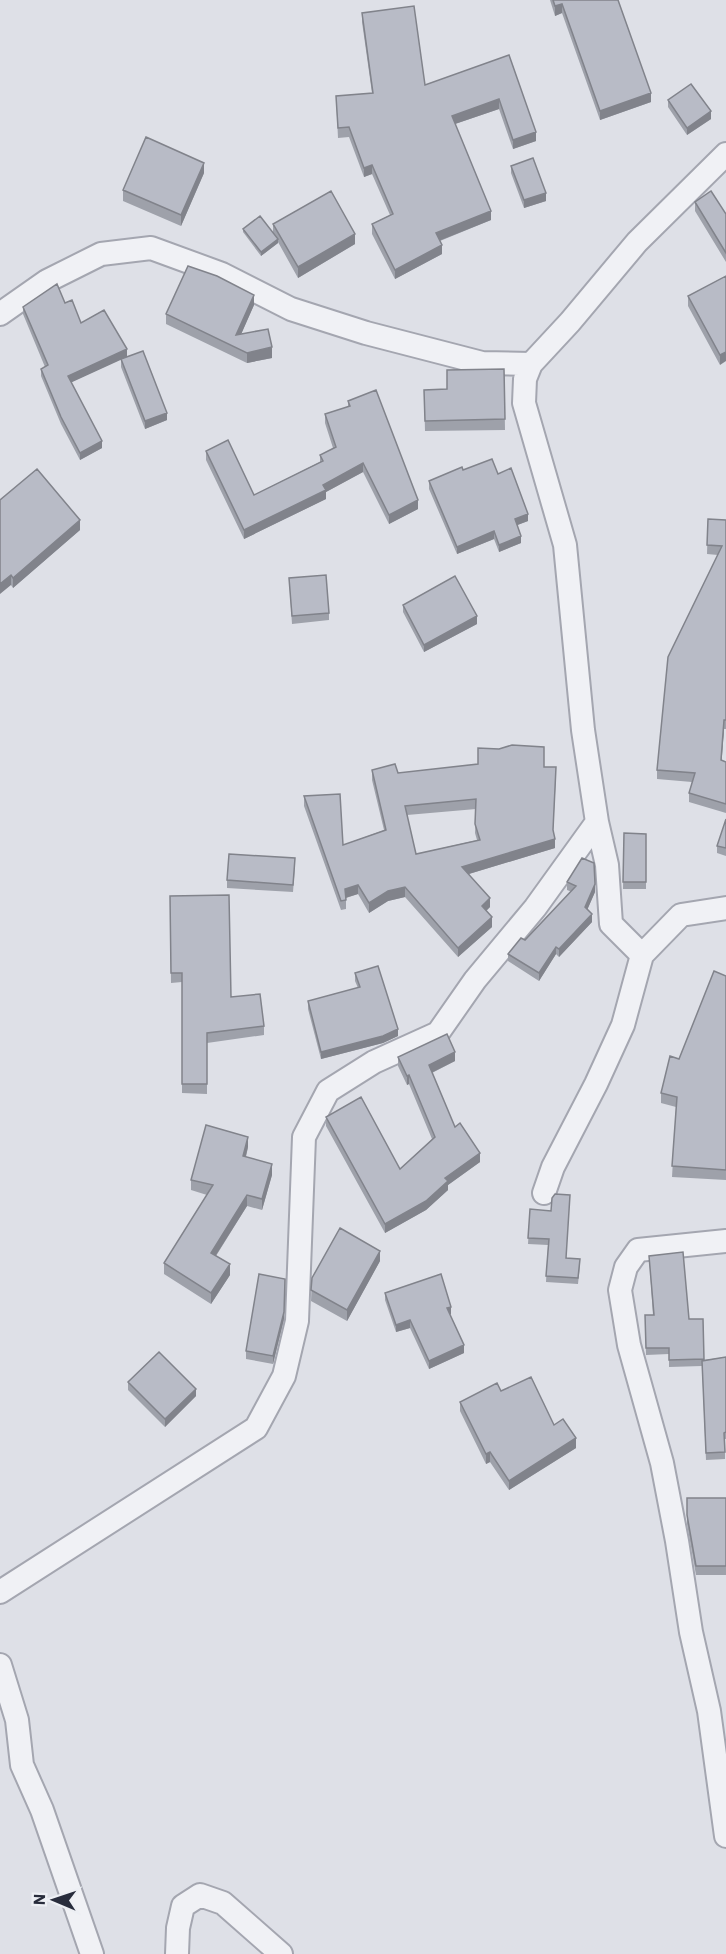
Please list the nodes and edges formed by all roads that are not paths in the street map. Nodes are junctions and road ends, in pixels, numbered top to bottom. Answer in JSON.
{"nodes":[{"id":1,"x":726,"y":154,"type":"edge"},
{"id":2,"x":0,"y":314,"type":"edge"},
{"id":3,"x":531,"y":364,"type":"junction"},
{"id":4,"x":597,"y":822,"type":"junction"},
{"id":5,"x":726,"y":908,"type":"edge"},
{"id":6,"x":642,"y":955,"type":"junction"},
{"id":7,"x":544,"y":1193,"type":"dead end"},
{"id":8,"x":726,"y":1241,"type":"edge"},
{"id":9,"x":0,"y":1592,"type":"edge"},
{"id":10,"x":0,"y":1665,"type":"edge"},
{"id":11,"x":726,"y":1836,"type":"edge"},
{"id":12,"x":92,"y":1954,"type":"edge"},
{"id":13,"x":177,"y":1954,"type":"edge"},
{"id":14,"x":281,"y":1954,"type":"edge"}],
"edges":[{"from":1,"to":3,"type":"street"},
{"from":2,"to":3,"type":"street"},
{"from":3,"to":4,"type":"street"},
{"from":4,"to":6,"type":"street"},
{"from":4,"to":9,"type":"street"},
{"from":5,"to":6,"type":"street"},
{"from":6,"to":7,"type":"street"},
{"from":8,"to":11,"type":"street"},
{"from":10,"to":12,"type":"street"},
{"from":13,"to":14,"type":"street"}]}
